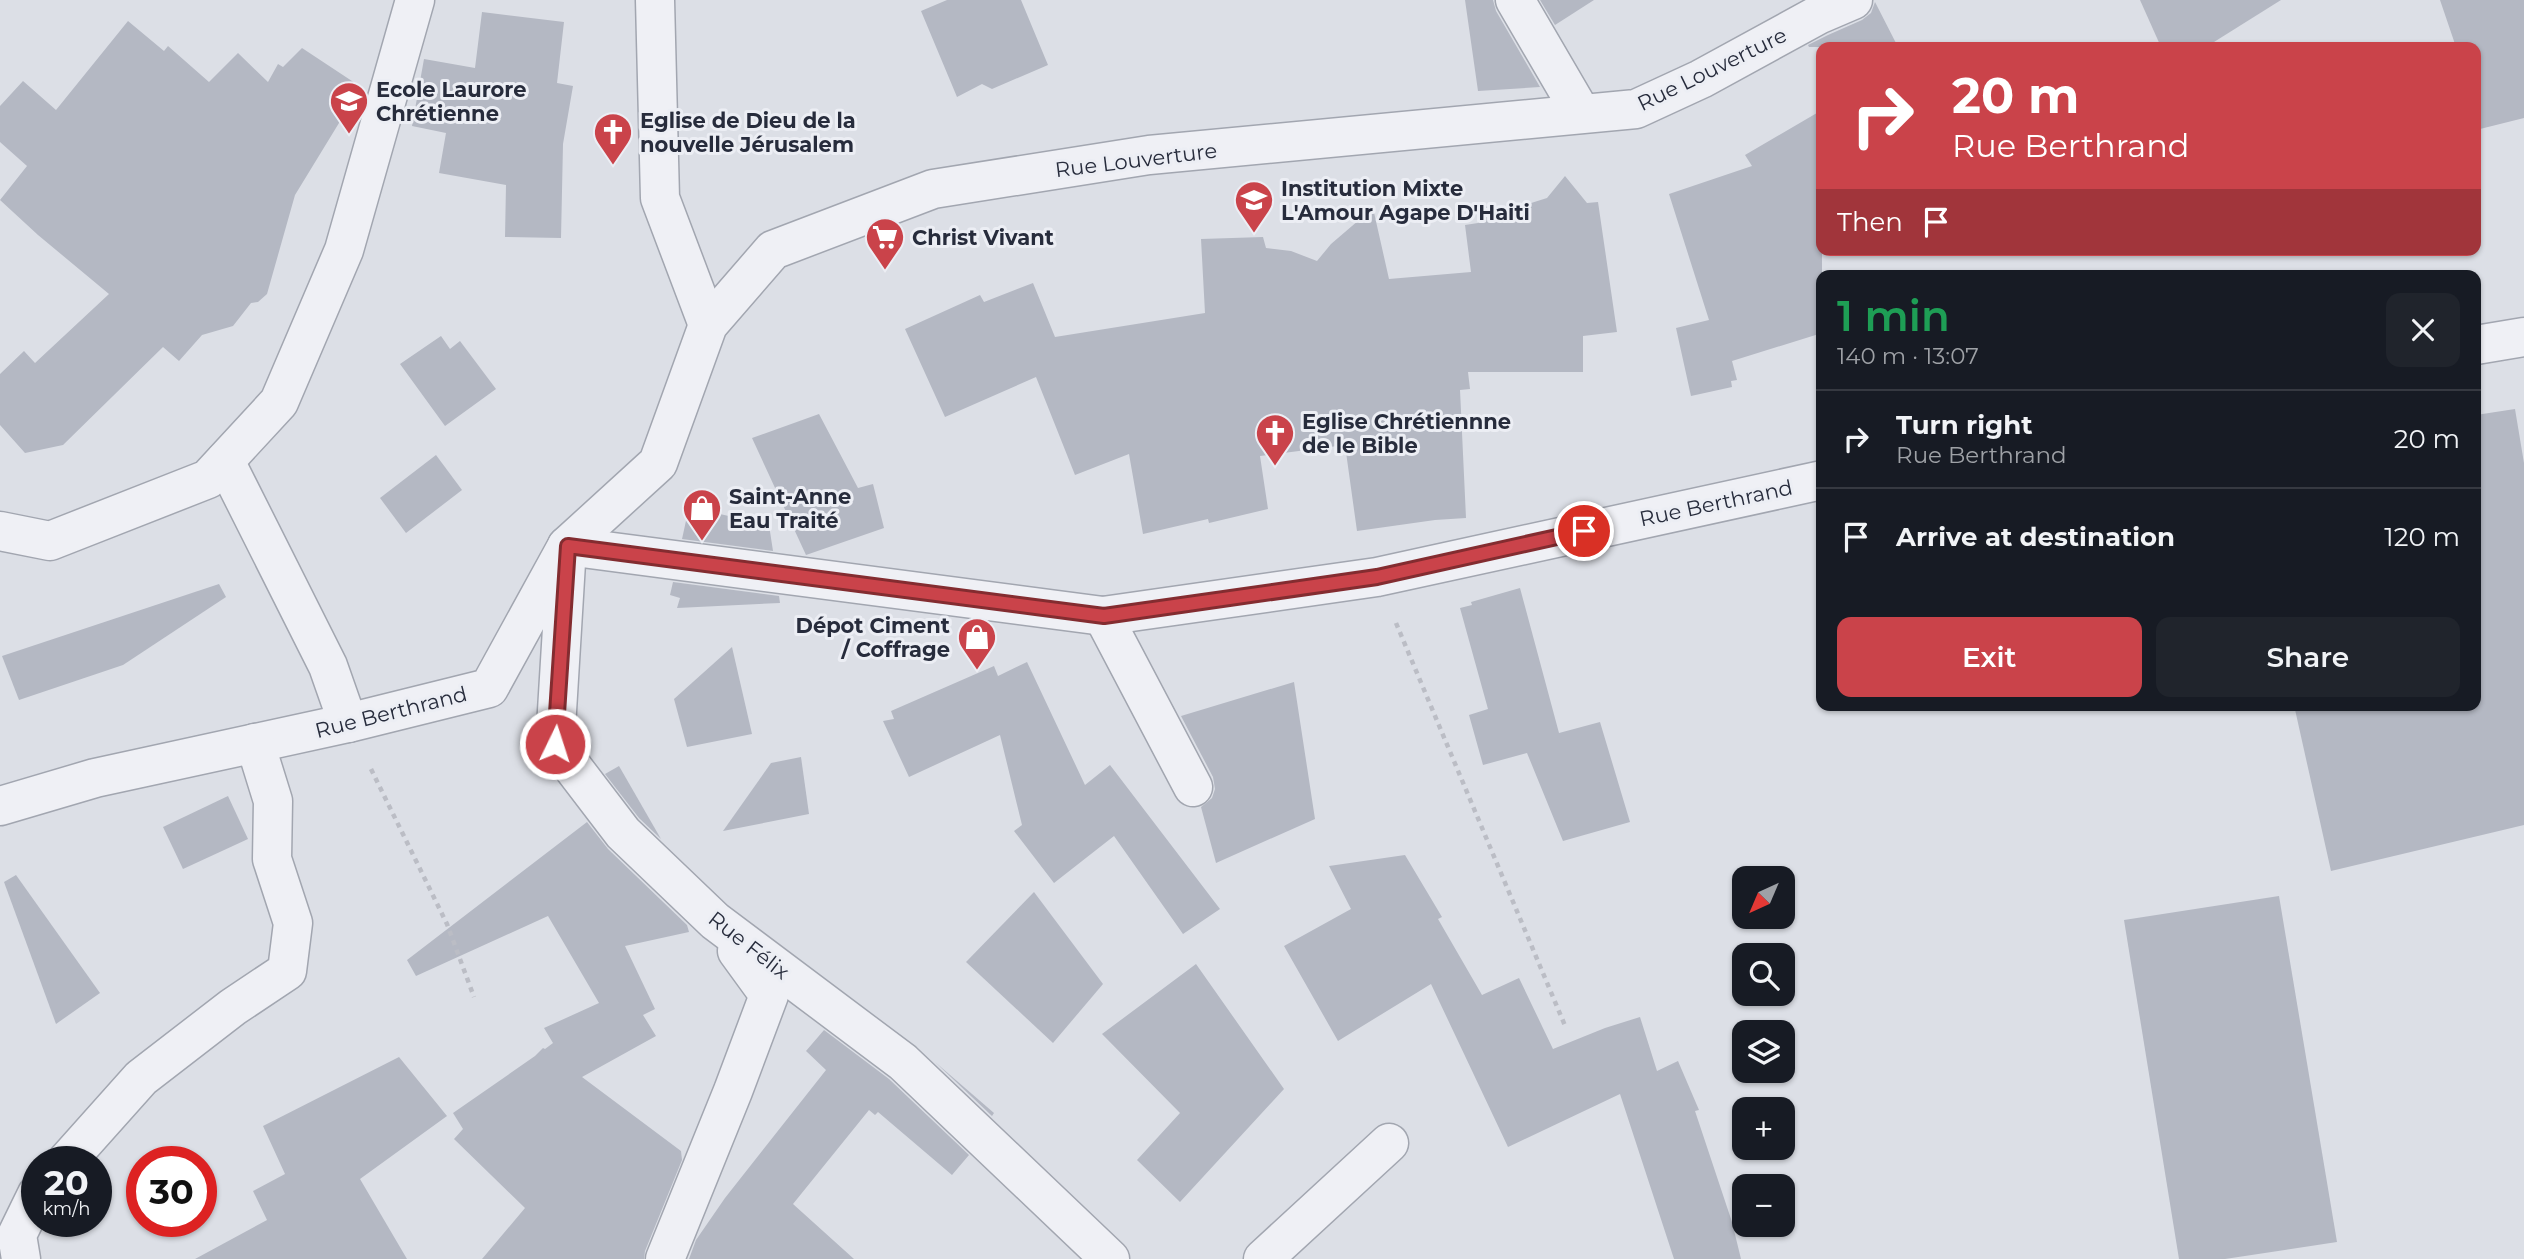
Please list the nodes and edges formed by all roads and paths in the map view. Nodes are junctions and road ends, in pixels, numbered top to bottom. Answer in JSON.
{"nodes":[{"id":1,"x":415,"y":0,"type":"edge"},
{"id":2,"x":656,"y":0,"type":"edge"},
{"id":3,"x":1515,"y":0,"type":"edge"},
{"id":4,"x":1853,"y":0,"type":"edge"},
{"id":5,"x":1813,"y":8,"type":"edge"},
{"id":6,"x":1581,"y":113,"type":"junction"},
{"id":7,"x":708,"y":326,"type":"junction"},
{"id":8,"x":2524,"y":337,"type":"edge"},
{"id":9,"x":2481,"y":344,"type":"edge"},
{"id":10,"x":225,"y":461,"type":"junction"},
{"id":11,"x":1816,"y":481,"type":"edge"},
{"id":12,"x":0,"y":531,"type":"edge"},
{"id":13,"x":568,"y":546,"type":"junction"},
{"id":14,"x":1377,"y":577,"type":"junction"},
{"id":15,"x":1104,"y":616,"type":"junction"},
{"id":16,"x":348,"y":723,"type":"junction"},
{"id":17,"x":255,"y":744,"type":"junction"},
{"id":18,"x":1192,"y":787,"type":"dead end"},
{"id":19,"x":0,"y":806,"type":"edge"},
{"id":20,"x":715,"y":921,"type":"junction"},
{"id":21,"x":474,"y":998,"type":"dead end"},
{"id":22,"x":1566,"y":1028,"type":"dead end"},
{"id":23,"x":1389,"y":1143,"type":"dead end"},
{"id":24,"x":79,"y":1146,"type":"edge"},
{"id":25,"x":21,"y":1227,"type":"edge"},
{"id":26,"x":21,"y":1259,"type":"edge"},
{"id":27,"x":665,"y":1259,"type":"edge"},
{"id":28,"x":1110,"y":1259,"type":"edge"},
{"id":29,"x":1263,"y":1259,"type":"edge"}],
"edges":[{"from":1,"to":10,"type":"street"},
{"from":2,"to":7,"type":"street"},
{"from":3,"to":6,"type":"street"},
{"from":4,"to":5,"type":"street","name":"Rue Louverture"},
{"from":5,"to":6,"type":"street","name":"Rue Louverture"},
{"from":6,"to":7,"type":"street","name":"Rue Louverture"},
{"from":7,"to":13,"type":"street","name":"Rue Louverture"},
{"from":8,"to":9,"type":"street"},
{"from":10,"to":12,"type":"street"},
{"from":10,"to":16,"type":"street"},
{"from":11,"to":14,"type":"street","name":"Rue Berthrand"},
{"from":13,"to":15,"type":"street","name":"Rue Berthrand"},
{"from":13,"to":16,"type":"street","name":"Rue Berthrand"},
{"from":13,"to":20,"type":"street","name":"Rue Félix"},
{"from":14,"to":15,"type":"street","name":"Rue Berthrand"},
{"from":14,"to":22,"type":"path"},
{"from":15,"to":18,"type":"street"},
{"from":16,"to":17,"type":"street","name":"Rue Berthrand"},
{"from":16,"to":21,"type":"path"},
{"from":17,"to":19,"type":"street","name":"Rue Berthrand"},
{"from":17,"to":24,"type":"street"},
{"from":20,"to":27,"type":"street"},
{"from":20,"to":28,"type":"street","name":"Rue Félix"},
{"from":23,"to":29,"type":"street"},
{"from":25,"to":26,"type":"street"}]}
